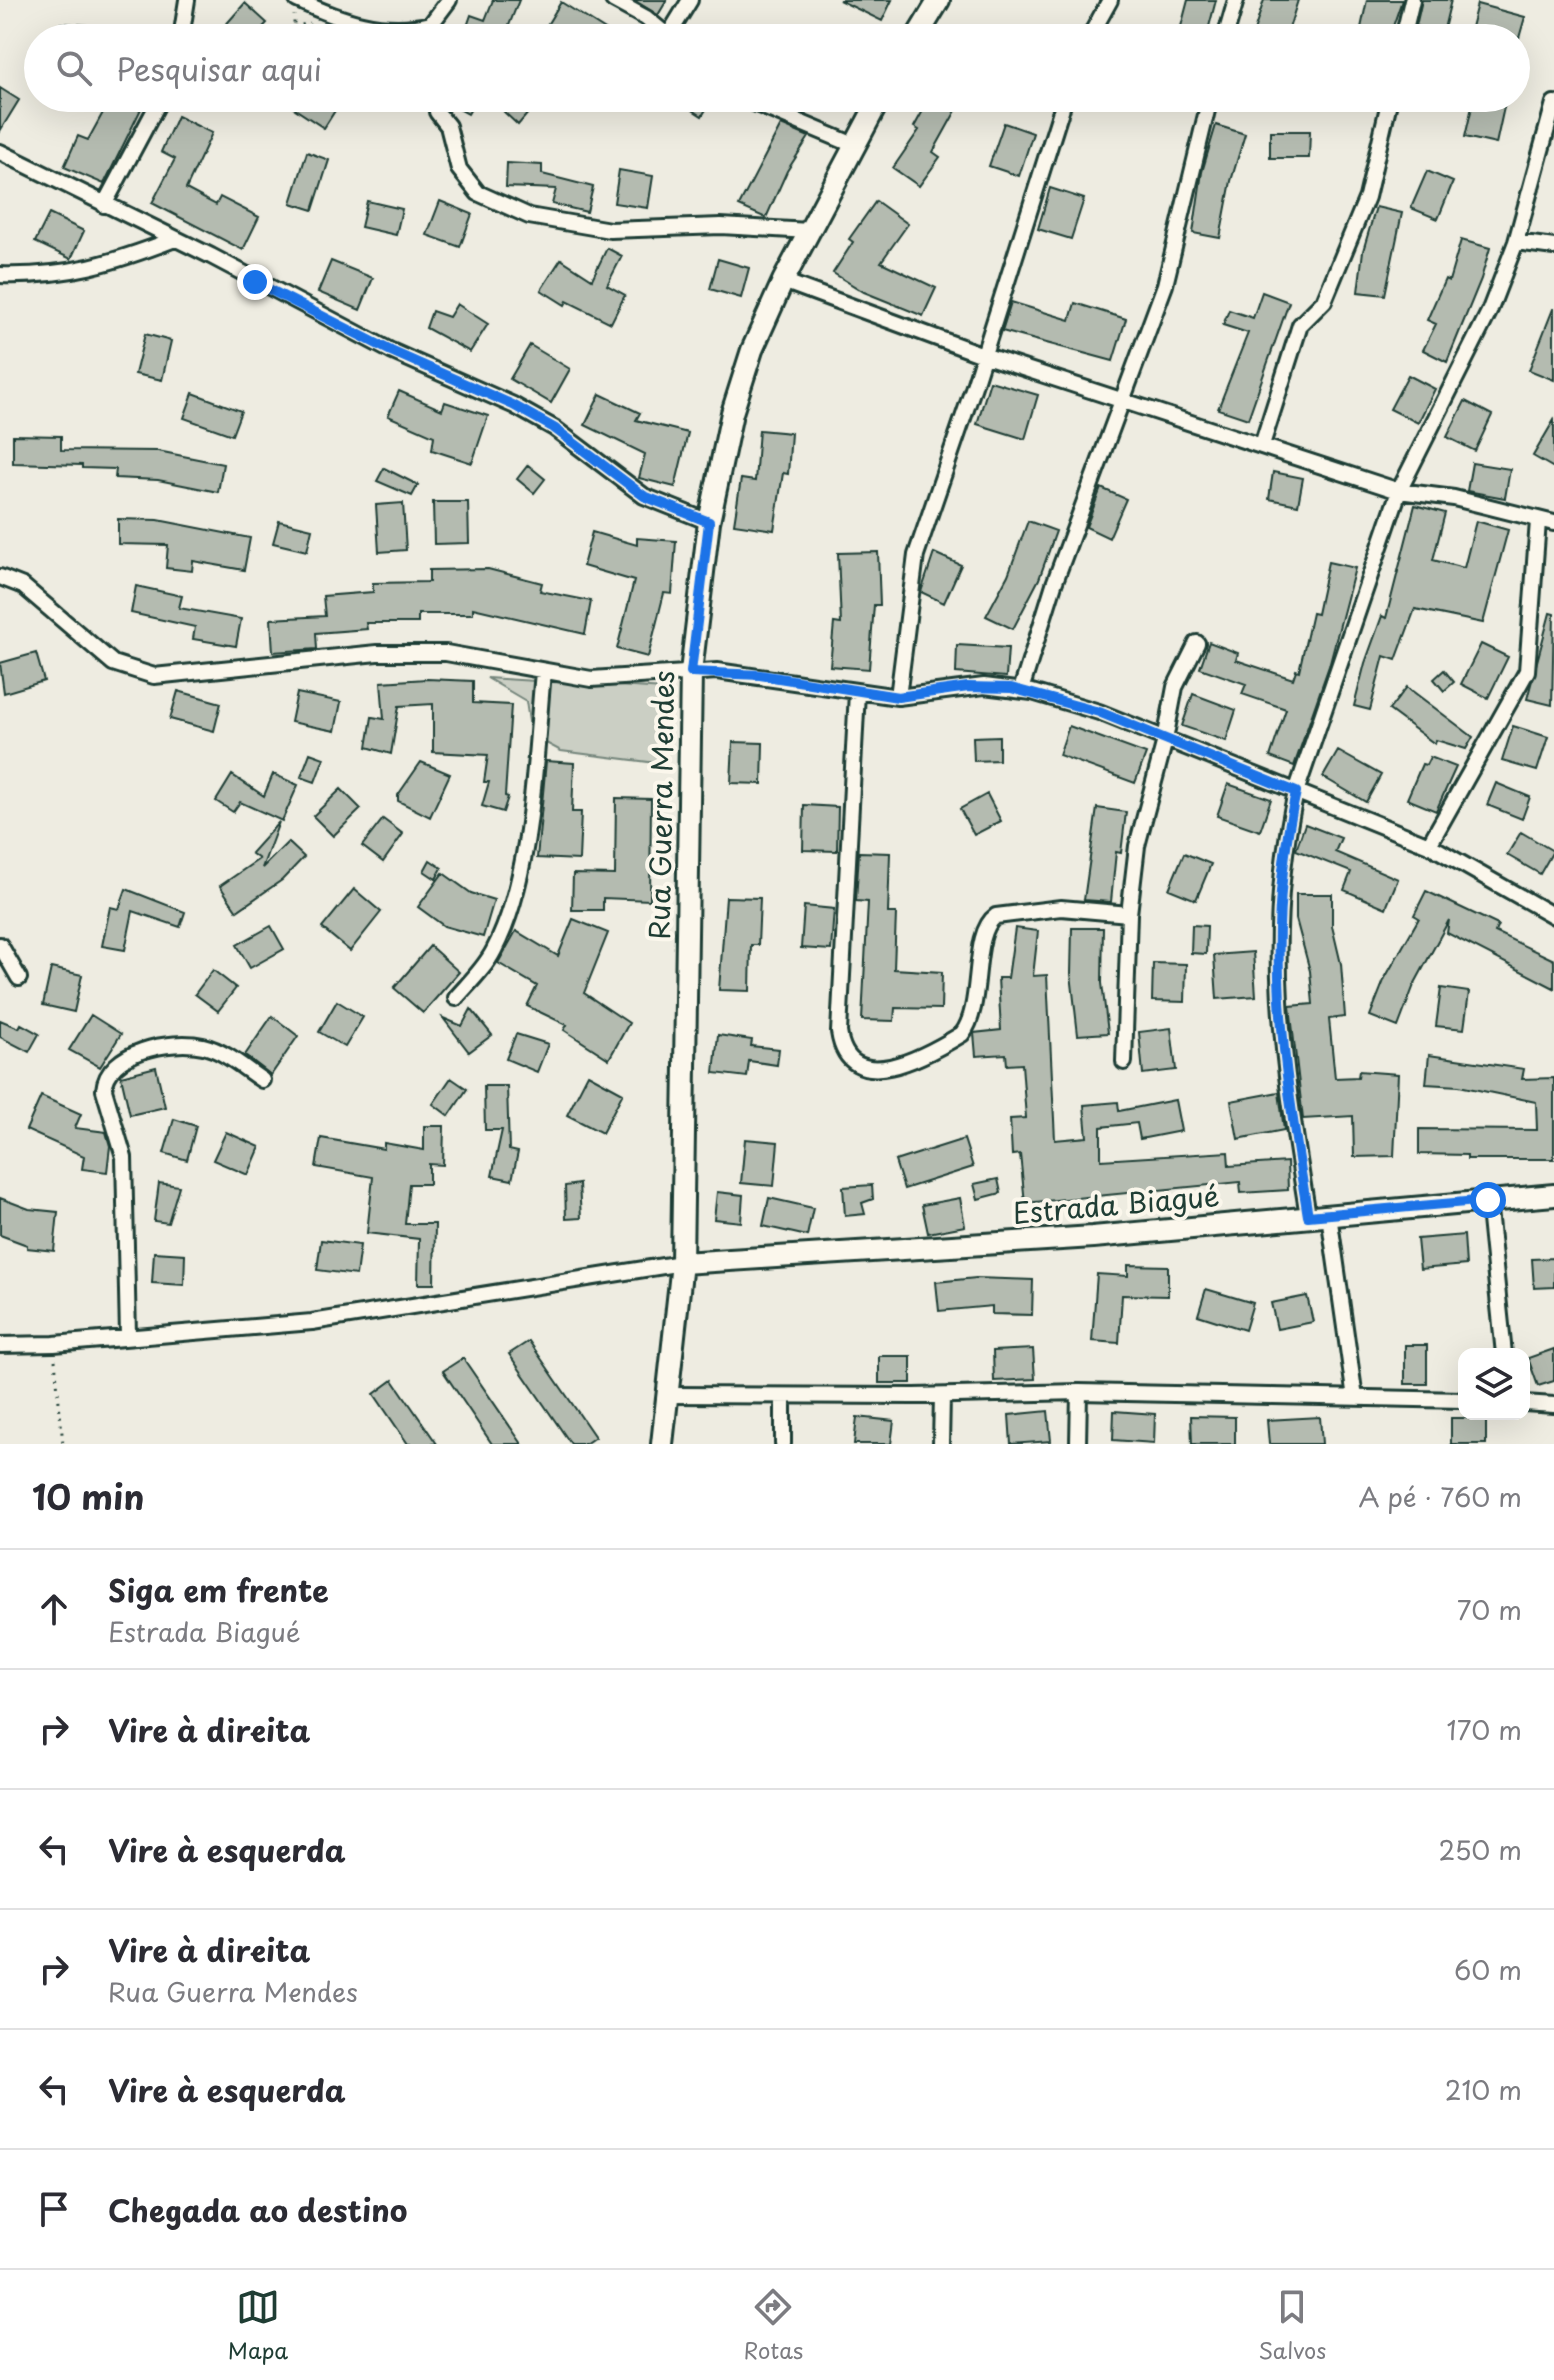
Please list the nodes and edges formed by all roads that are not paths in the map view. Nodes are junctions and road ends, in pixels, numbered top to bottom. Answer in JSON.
{"nodes":[{"id":1,"x":187,"y":0,"type":"edge"},
{"id":2,"x":449,"y":0,"type":"edge"},
{"id":3,"x":613,"y":0,"type":"edge"},
{"id":4,"x":690,"y":0,"type":"edge"},
{"id":5,"x":939,"y":0,"type":"edge"},
{"id":6,"x":1110,"y":0,"type":"edge"},
{"id":7,"x":1236,"y":0,"type":"edge"},
{"id":8,"x":1412,"y":0,"type":"edge"},
{"id":9,"x":294,"y":4,"type":"edge"},
{"id":10,"x":183,"y":24,"type":"edge"},
{"id":11,"x":370,"y":24,"type":"edge"},
{"id":12,"x":431,"y":24,"type":"edge"},
{"id":13,"x":653,"y":24,"type":"edge"},
{"id":14,"x":676,"y":24,"type":"edge"},
{"id":15,"x":924,"y":24,"type":"edge"},
{"id":16,"x":1097,"y":24,"type":"edge"},
{"id":17,"x":1229,"y":24,"type":"edge"},
{"id":18,"x":1406,"y":24,"type":"edge"},
{"id":19,"x":1554,"y":103,"type":"edge"},
{"id":20,"x":154,"y":112,"type":"edge"},
{"id":21,"x":437,"y":112,"type":"dead end"},
{"id":22,"x":775,"y":112,"type":"edge"},
{"id":23,"x":872,"y":112,"type":"edge"},
{"id":24,"x":1061,"y":112,"type":"edge"},
{"id":25,"x":1207,"y":112,"type":"edge"},
{"id":26,"x":1387,"y":112,"type":"edge"},
{"id":27,"x":854,"y":145,"type":"junction"},
{"id":28,"x":0,"y":152,"type":"edge"},
{"id":29,"x":104,"y":205,"type":"junction"},
{"id":30,"x":809,"y":231,"type":"junction"},
{"id":31,"x":175,"y":239,"type":"junction"},
{"id":32,"x":1516,"y":242,"type":"junction"},
{"id":33,"x":1554,"y":247,"type":"edge"},
{"id":34,"x":0,"y":275,"type":"edge"},
{"id":35,"x":783,"y":281,"type":"junction"},
{"id":36,"x":983,"y":355,"type":"junction"},
{"id":37,"x":1125,"y":400,"type":"junction"},
{"id":38,"x":1262,"y":445,"type":"junction"},
{"id":39,"x":1399,"y":491,"type":"junction"},
{"id":40,"x":1538,"y":521,"type":"junction"},
{"id":41,"x":709,"y":522,"type":"junction"},
{"id":42,"x":1554,"y":523,"type":"edge"},
{"id":43,"x":0,"y":577,"type":"edge"},
{"id":44,"x":1197,"y":643,"type":"dead end"},
{"id":45,"x":543,"y":672,"type":"junction"},
{"id":46,"x":691,"y":672,"type":"junction"},
{"id":47,"x":1021,"y":690,"type":"junction"},
{"id":48,"x":857,"y":692,"type":"junction"},
{"id":49,"x":898,"y":697,"type":"junction"},
{"id":50,"x":1165,"y":740,"type":"junction"},
{"id":51,"x":1296,"y":792,"type":"junction"},
{"id":52,"x":1429,"y":845,"type":"junction"},
{"id":53,"x":1129,"y":914,"type":"junction"},
{"id":54,"x":1554,"y":916,"type":"edge"},
{"id":55,"x":0,"y":945,"type":"edge"},
{"id":56,"x":19,"y":978,"type":"dead end"},
{"id":57,"x":456,"y":998,"type":"dead end"},
{"id":58,"x":1124,"y":1062,"type":"dead end"},
{"id":59,"x":262,"y":1080,"type":"dead end"},
{"id":60,"x":1554,"y":1195,"type":"edge"},
{"id":61,"x":1488,"y":1200,"type":"junction"},
{"id":62,"x":1319,"y":1216,"type":"junction"},
{"id":63,"x":682,"y":1263,"type":"junction"},
{"id":64,"x":128,"y":1335,"type":"junction"},
{"id":65,"x":0,"y":1345,"type":"edge"},
{"id":66,"x":1503,"y":1348,"type":"edge"},
{"id":67,"x":1079,"y":1392,"type":"junction"},
{"id":68,"x":668,"y":1395,"type":"junction"},
{"id":69,"x":942,"y":1396,"type":"junction"},
{"id":70,"x":783,"y":1397,"type":"junction"},
{"id":71,"x":1355,"y":1398,"type":"junction"},
{"id":72,"x":1458,"y":1400,"type":"edge"},
{"id":73,"x":1530,"y":1403,"type":"edge"},
{"id":74,"x":1554,"y":1405,"type":"edge"},
{"id":75,"x":662,"y":1444,"type":"edge"},
{"id":76,"x":783,"y":1444,"type":"edge"},
{"id":77,"x":941,"y":1444,"type":"edge"},
{"id":78,"x":1078,"y":1444,"type":"edge"}],
"edges":[{"from":1,"to":10,"type":"street"},
{"from":2,"to":12,"type":"street"},
{"from":3,"to":13,"type":"street"},
{"from":4,"to":14,"type":"street"},
{"from":5,"to":15,"type":"street"},
{"from":6,"to":16,"type":"street"},
{"from":7,"to":17,"type":"street"},
{"from":8,"to":18,"type":"street"},
{"from":9,"to":11,"type":"street"},
{"from":19,"to":32,"type":"street"},
{"from":20,"to":29,"type":"street"},
{"from":21,"to":30,"type":"street"},
{"from":22,"to":27,"type":"street"},
{"from":23,"to":27,"type":"street","name":"Rua Guerra Mendes"},
{"from":24,"to":36,"type":"street"},
{"from":25,"to":37,"type":"street"},
{"from":26,"to":38,"type":"street"},
{"from":27,"to":30,"type":"street","name":"Rua Guerra Mendes"},
{"from":28,"to":29,"type":"street"},
{"from":29,"to":31,"type":"street"},
{"from":30,"to":35,"type":"street","name":"Rua Guerra Mendes"},
{"from":31,"to":34,"type":"street"},
{"from":31,"to":41,"type":"street"},
{"from":32,"to":33,"type":"street"},
{"from":32,"to":39,"type":"street"},
{"from":35,"to":36,"type":"street"},
{"from":35,"to":41,"type":"street","name":"Rua Guerra Mendes"},
{"from":36,"to":37,"type":"street"},
{"from":36,"to":49,"type":"street"},
{"from":37,"to":38,"type":"street"},
{"from":37,"to":47,"type":"street"},
{"from":38,"to":39,"type":"street"},
{"from":39,"to":40,"type":"street"},
{"from":39,"to":51,"type":"street"},
{"from":40,"to":42,"type":"street"},
{"from":40,"to":52,"type":"street"},
{"from":41,"to":46,"type":"street","name":"Rua Guerra Mendes"},
{"from":43,"to":45,"type":"street"},
{"from":44,"to":50,"type":"street"},
{"from":45,"to":46,"type":"street"},
{"from":45,"to":57,"type":"street"},
{"from":46,"to":48,"type":"street"},
{"from":46,"to":63,"type":"street","name":"Rua Guerra Mendes"},
{"from":47,"to":49,"type":"street"},
{"from":47,"to":50,"type":"street"},
{"from":48,"to":49,"type":"street"},
{"from":48,"to":53,"type":"street"},
{"from":50,"to":51,"type":"street"},
{"from":50,"to":53,"type":"street"},
{"from":51,"to":52,"type":"street"},
{"from":51,"to":62,"type":"street"},
{"from":52,"to":54,"type":"street"},
{"from":53,"to":58,"type":"street"},
{"from":55,"to":56,"type":"street"},
{"from":59,"to":64,"type":"street"},
{"from":60,"to":61,"type":"street","name":"Estrada Biagué"},
{"from":61,"to":62,"type":"street","name":"Estrada Biagué"},
{"from":61,"to":66,"type":"street"},
{"from":62,"to":63,"type":"street","name":"Estrada Biagué"},
{"from":62,"to":71,"type":"street"},
{"from":63,"to":64,"type":"street"},
{"from":63,"to":68,"type":"street","name":"Rua Guerra Mendes"},
{"from":64,"to":65,"type":"street"},
{"from":67,"to":69,"type":"street"},
{"from":67,"to":71,"type":"street"},
{"from":67,"to":78,"type":"street"},
{"from":68,"to":70,"type":"street"},
{"from":68,"to":75,"type":"street","name":"Rua Guerra Mendes"},
{"from":69,"to":70,"type":"street"},
{"from":69,"to":77,"type":"street"},
{"from":70,"to":76,"type":"street"},
{"from":71,"to":72,"type":"street"},
{"from":73,"to":74,"type":"street"}]}
